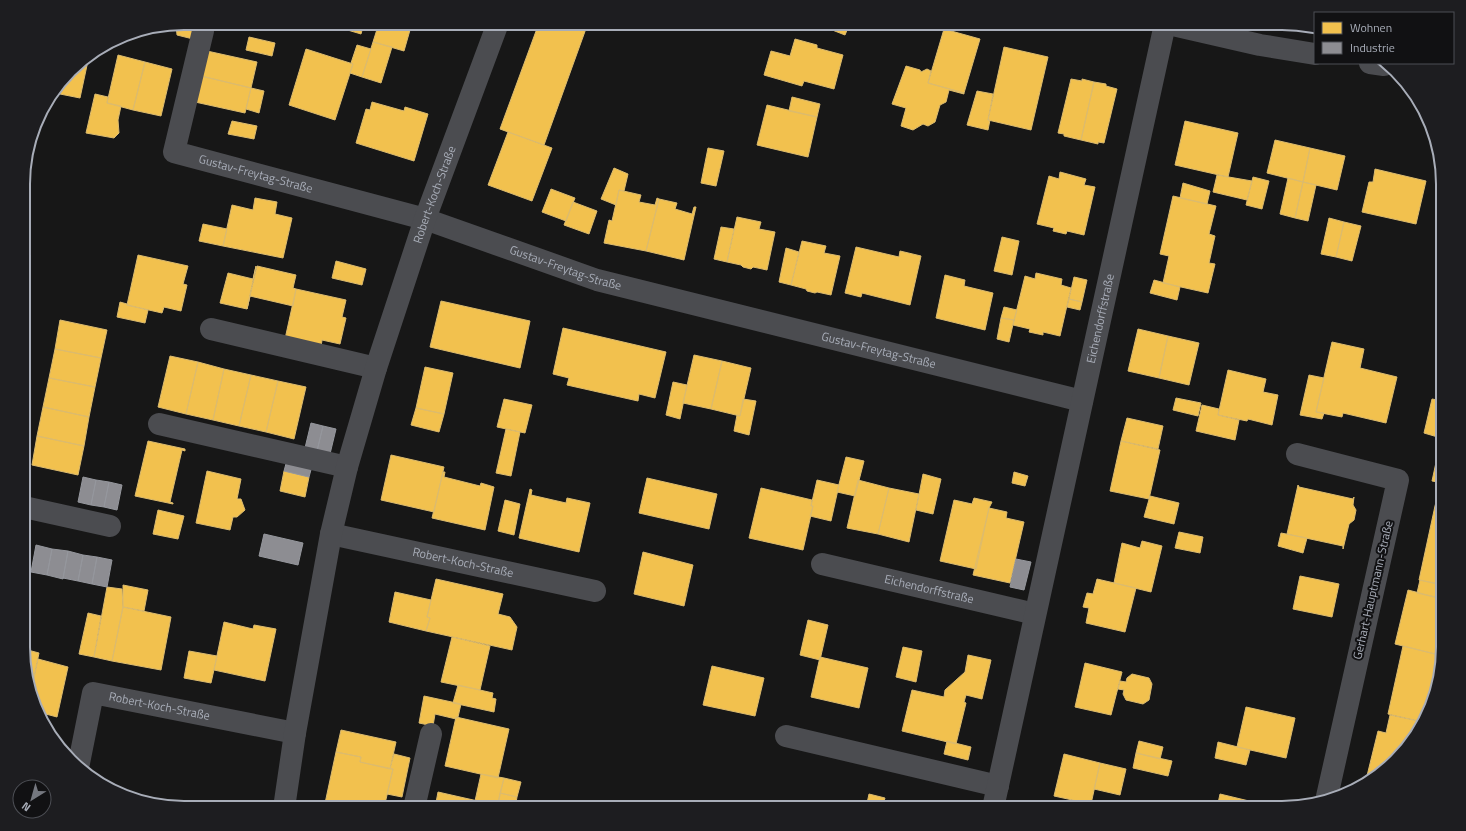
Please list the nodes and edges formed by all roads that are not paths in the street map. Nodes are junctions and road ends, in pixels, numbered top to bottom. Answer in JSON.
{"nodes":[{"id":1,"x":203,"y":30,"type":"dead end"},
{"id":2,"x":495,"y":30,"type":"edge"},
{"id":3,"x":1162,"y":30,"type":"edge"},
{"id":4,"x":1195,"y":30,"type":"edge"},
{"id":5,"x":1314,"y":54,"type":"edge"},
{"id":6,"x":425,"y":219,"type":"junction"},
{"id":7,"x":211,"y":329,"type":"dead end"},
{"id":8,"x":376,"y":368,"type":"junction"},
{"id":9,"x":1082,"y":402,"type":"junction"},
{"id":10,"x":159,"y":424,"type":"dead end"},
{"id":11,"x":1297,"y":454,"type":"dead end"},
{"id":12,"x":347,"y":467,"type":"junction"},
{"id":13,"x":30,"y":508,"type":"edge"},
{"id":14,"x":110,"y":526,"type":"dead end"},
{"id":15,"x":331,"y":534,"type":"junction"},
{"id":16,"x":822,"y":564,"type":"dead end"},
{"id":17,"x":595,"y":591,"type":"dead end"},
{"id":18,"x":1035,"y":614,"type":"junction"},
{"id":19,"x":295,"y":733,"type":"junction"},
{"id":20,"x":432,"y":734,"type":"dead end"},
{"id":21,"x":786,"y":736,"type":"dead end"},
{"id":22,"x":80,"y":760,"type":"edge"},
{"id":23,"x":998,"y":786,"type":"junction"},
{"id":24,"x":1328,"y":794,"type":"edge"},
{"id":25,"x":285,"y":801,"type":"edge"},
{"id":26,"x":416,"y":801,"type":"edge"},
{"id":27,"x":995,"y":801,"type":"edge"}],
"edges":[{"from":1,"to":6,"type":"street","name":"Gustav-Freytag-Straße"},
{"from":2,"to":6,"type":"street","name":"Robert-Koch-Straße"},
{"from":3,"to":9,"type":"street","name":"Eichendorffstraße"},
{"from":4,"to":5,"type":"street"},
{"from":6,"to":8,"type":"street","name":"Robert-Koch-Straße"},
{"from":6,"to":9,"type":"street","name":"Gustav-Freytag-Straße"},
{"from":7,"to":8,"type":"street"},
{"from":8,"to":12,"type":"street","name":"Robert-Koch-Straße"},
{"from":9,"to":18,"type":"street","name":"Eichendorffstraße"},
{"from":10,"to":12,"type":"street"},
{"from":11,"to":24,"type":"street","name":"Gerhart-Hauptmann-Straße"},
{"from":12,"to":15,"type":"street","name":"Robert-Koch-Straße"},
{"from":13,"to":14,"type":"street"},
{"from":15,"to":17,"type":"street","name":"Robert-Koch-Straße"},
{"from":15,"to":19,"type":"street","name":"Robert-Koch-Straße"},
{"from":16,"to":18,"type":"street","name":"Eichendorffstraße"},
{"from":18,"to":23,"type":"street","name":"Eichendorffstraße"},
{"from":19,"to":22,"type":"street","name":"Robert-Koch-Straße"},
{"from":19,"to":25,"type":"street","name":"Robert-Koch-Straße"},
{"from":20,"to":26,"type":"street"},
{"from":21,"to":23,"type":"street"},
{"from":23,"to":27,"type":"street","name":"Eichendorffstraße"}]}
